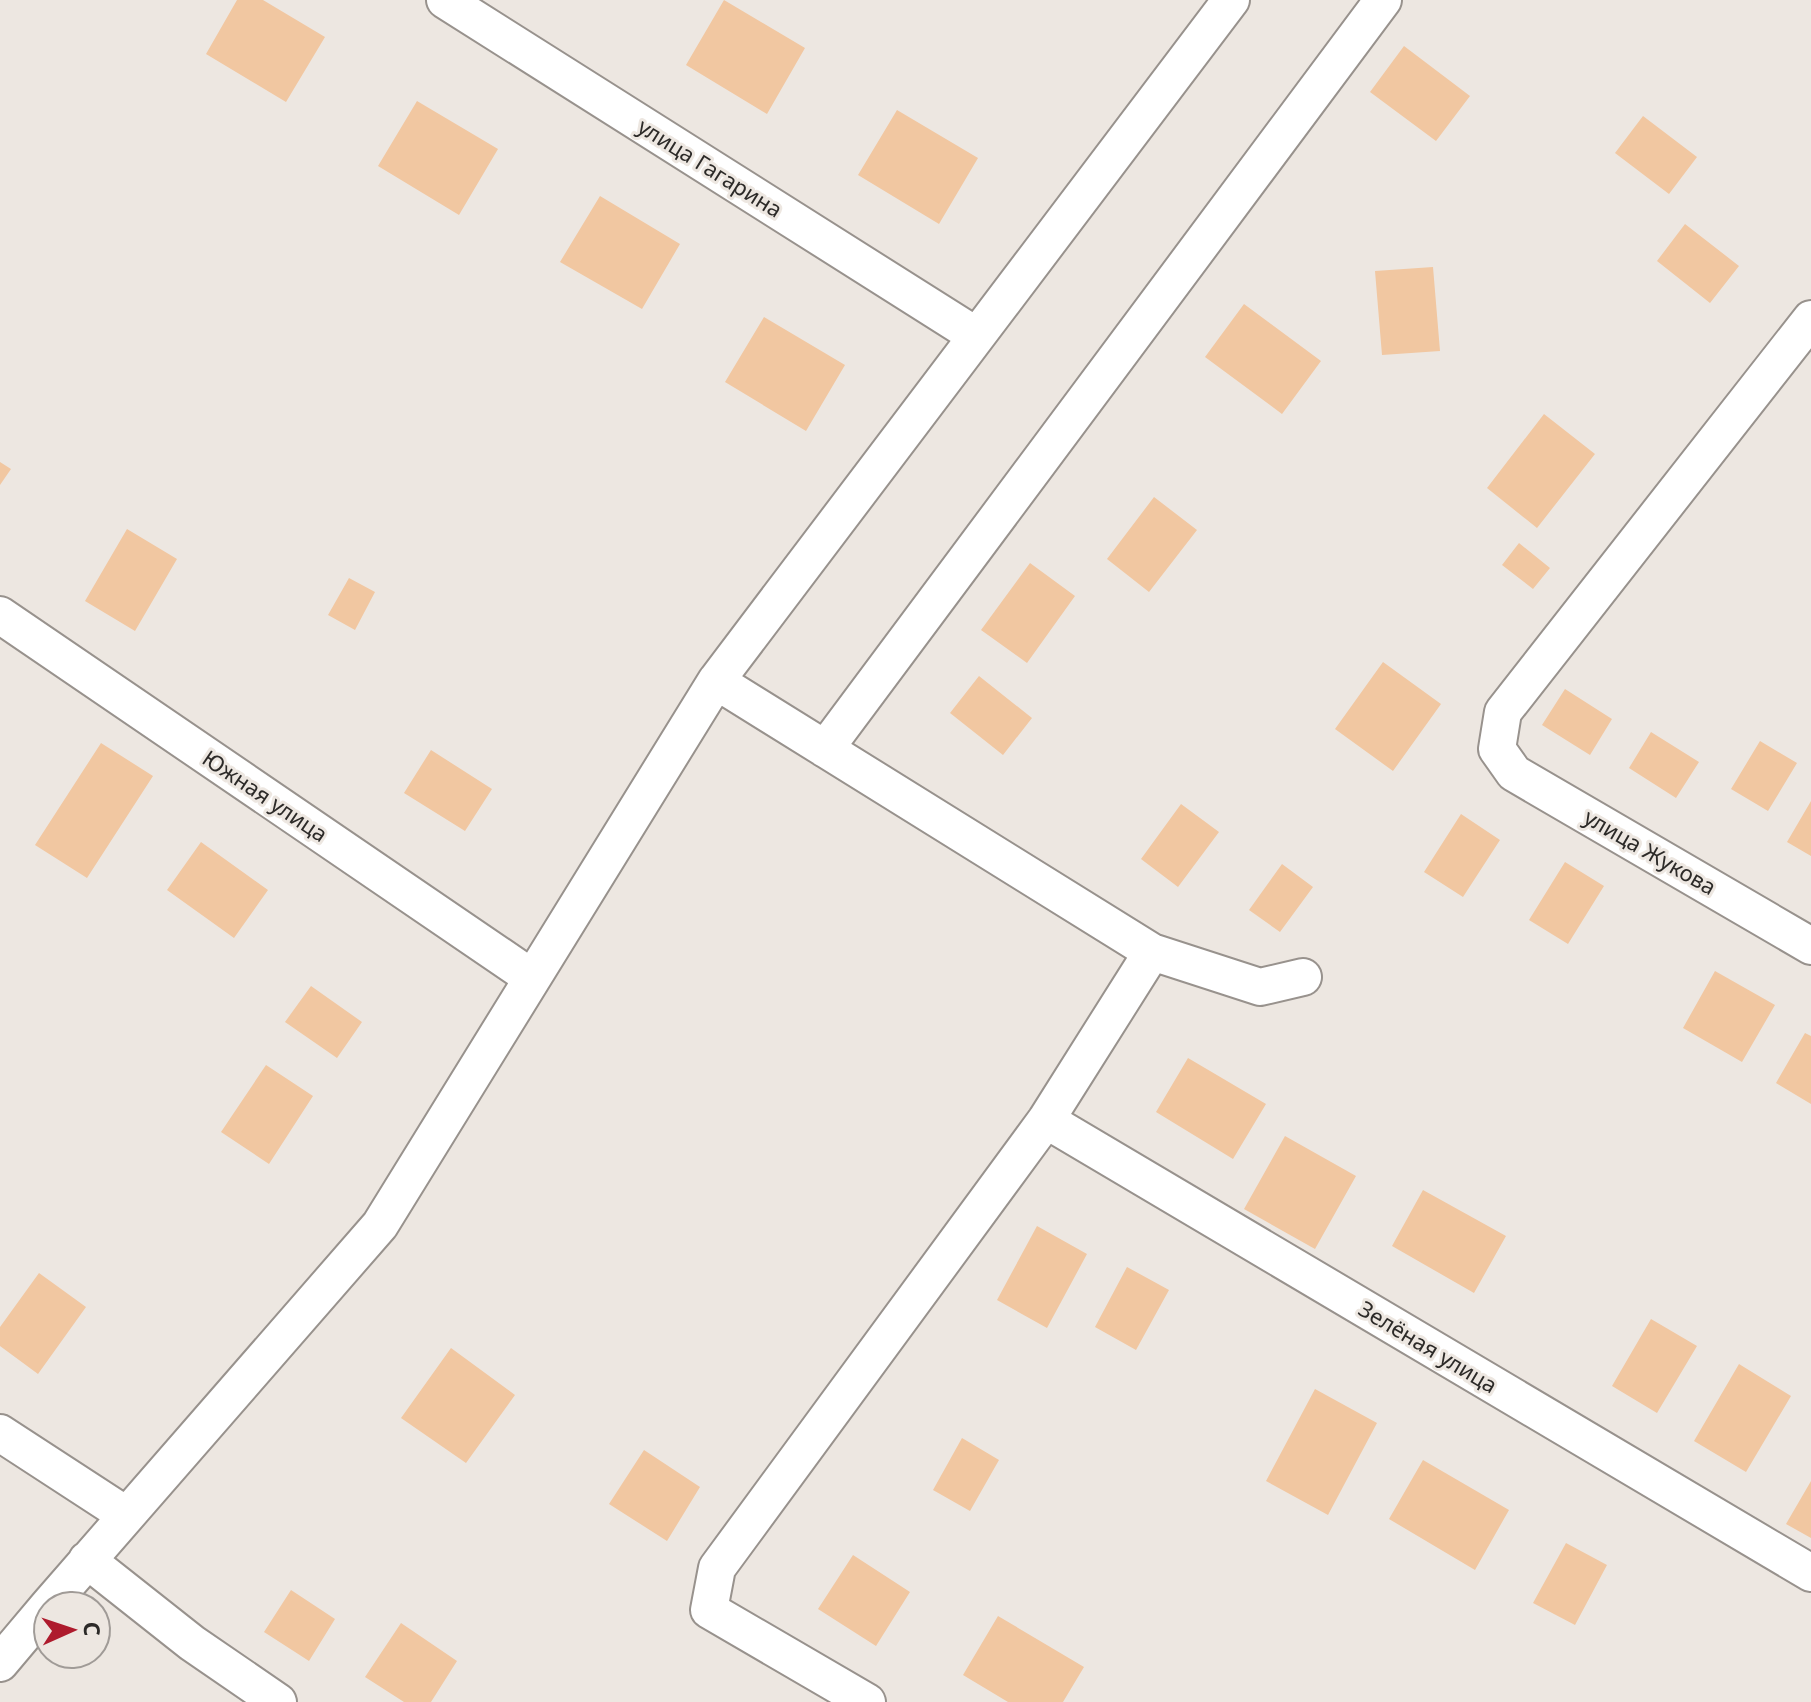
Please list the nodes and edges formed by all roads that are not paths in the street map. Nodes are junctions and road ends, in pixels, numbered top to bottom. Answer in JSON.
{"nodes":[{"id":1,"x":445,"y":0,"type":"edge"},
{"id":2,"x":1231,"y":0,"type":"edge"},
{"id":3,"x":1383,"y":0,"type":"edge"},
{"id":4,"x":1811,"y":319,"type":"edge"},
{"id":5,"x":975,"y":335,"type":"junction"},
{"id":6,"x":0,"y":615,"type":"edge"},
{"id":7,"x":716,"y":681,"type":"junction"},
{"id":8,"x":825,"y":749,"type":"junction"},
{"id":9,"x":1811,"y":946,"type":"edge"},
{"id":10,"x":1152,"y":952,"type":"junction"},
{"id":11,"x":531,"y":977,"type":"junction"},
{"id":12,"x":1303,"y":977,"type":"dead end"},
{"id":13,"x":1046,"y":1120,"type":"junction"},
{"id":14,"x":0,"y":1433,"type":"edge"},
{"id":15,"x":126,"y":1515,"type":"junction"},
{"id":16,"x":87,"y":1560,"type":"junction"},
{"id":17,"x":1811,"y":1573,"type":"edge"},
{"id":18,"x":62,"y":1590,"type":"edge"},
{"id":19,"x":32,"y":1625,"type":"edge"},
{"id":20,"x":0,"y":1663,"type":"edge"},
{"id":21,"x":278,"y":1702,"type":"edge"},
{"id":22,"x":867,"y":1702,"type":"edge"}],
"edges":[{"from":1,"to":5,"type":"street","name":"улица Гагарина"},
{"from":2,"to":5,"type":"street"},
{"from":3,"to":8,"type":"street"},
{"from":4,"to":9,"type":"street","name":"улица Жукова"},
{"from":5,"to":7,"type":"street"},
{"from":6,"to":11,"type":"street","name":"Южная улица"},
{"from":7,"to":8,"type":"street"},
{"from":7,"to":11,"type":"street"},
{"from":8,"to":10,"type":"street"},
{"from":10,"to":12,"type":"street"},
{"from":10,"to":13,"type":"street"},
{"from":11,"to":15,"type":"street"},
{"from":13,"to":17,"type":"street","name":"Зелёная улица"},
{"from":13,"to":22,"type":"street"},
{"from":14,"to":15,"type":"street"},
{"from":15,"to":16,"type":"street"},
{"from":16,"to":18,"type":"street"},
{"from":16,"to":21,"type":"street"},
{"from":19,"to":20,"type":"street"}]}
